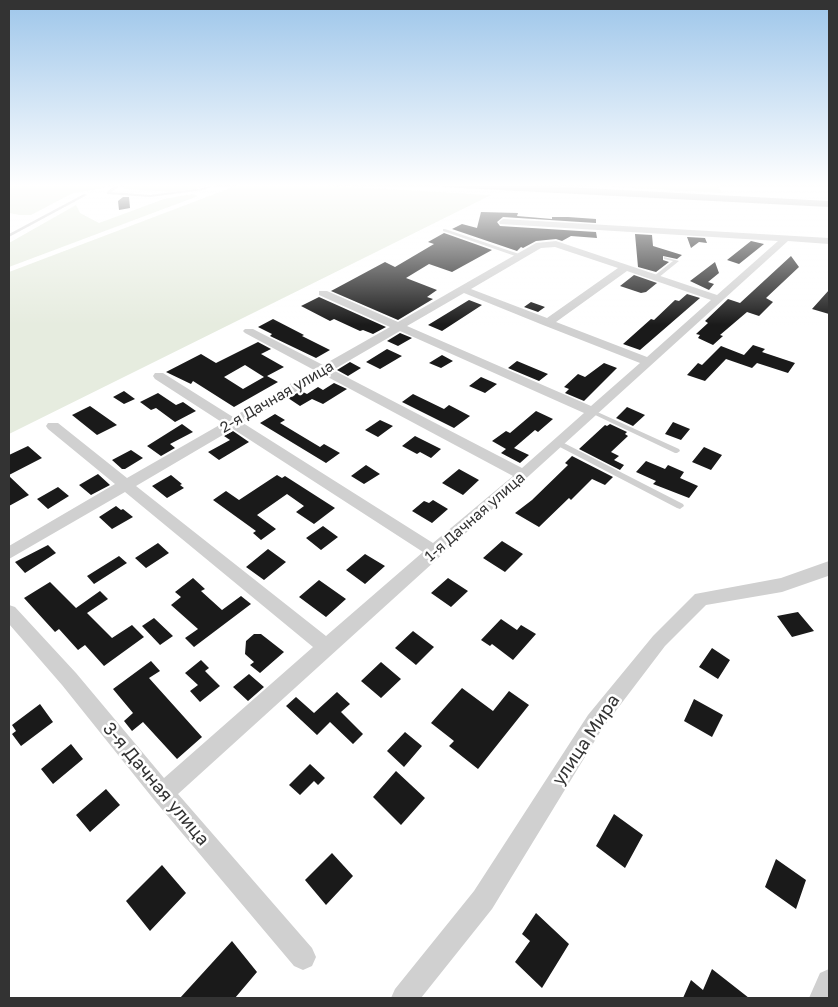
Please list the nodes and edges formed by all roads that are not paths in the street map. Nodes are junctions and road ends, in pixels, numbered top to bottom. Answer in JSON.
{"nodes":[{"id":1,"x":448,"y":231,"type":"edge"},
{"id":2,"x":653,"y":231,"type":"edge"},
{"id":3,"x":786,"y":239,"type":"junction"},
{"id":4,"x":829,"y":241,"type":"edge"},
{"id":5,"x":520,"y":256,"type":"junction"},
{"id":6,"x":666,"y":258,"type":"dead end"},
{"id":7,"x":626,"y":267,"type":"junction"},
{"id":8,"x":656,"y":277,"type":"junction"},
{"id":9,"x":463,"y":289,"type":"junction"},
{"id":10,"x":323,"y":293,"type":"dead end"},
{"id":11,"x":719,"y":299,"type":"junction"},
{"id":12,"x":547,"y":323,"type":"junction"},
{"id":13,"x":398,"y":327,"type":"junction"},
{"id":14,"x":249,"y":331,"type":"dead end"},
{"id":15,"x":648,"y":362,"type":"junction"},
{"id":16,"x":323,"y":370,"type":"junction"},
{"id":17,"x":159,"y":376,"type":"dead end"},
{"id":18,"x":593,"y":412,"type":"junction"},
{"id":19,"x":232,"y":423,"type":"junction"},
{"id":20,"x":53,"y":426,"type":"dead end"},
{"id":21,"x":558,"y":443,"type":"junction"},
{"id":22,"x":678,"y":451,"type":"dead end"},
{"id":23,"x":523,"y":475,"type":"junction"},
{"id":24,"x":124,"y":484,"type":"junction"},
{"id":25,"x":680,"y":506,"type":"dead end"},
{"id":26,"x":434,"y":552,"type":"junction"},
{"id":27,"x":9,"y":553,"type":"edge"},
{"id":28,"x":829,"y":567,"type":"edge"},
{"id":29,"x":9,"y":612,"type":"edge"},
{"id":30,"x":327,"y":648,"type":"junction"},
{"id":31,"x":163,"y":793,"type":"junction"},
{"id":32,"x":303,"y":956,"type":"dead end"},
{"id":33,"x":829,"y":982,"type":"edge"},
{"id":34,"x":404,"y":998,"type":"edge"},
{"id":35,"x":822,"y":998,"type":"edge"}],
"edges":[{"from":1,"to":5,"type":"lane"},
{"from":2,"to":3,"type":"street"},
{"from":3,"to":4,"type":"street"},
{"from":3,"to":11,"type":"street","name":"1-я Дачная улица"},
{"from":5,"to":7,"type":"street","name":"2-я Дачная улица"},
{"from":5,"to":9,"type":"street","name":"2-я Дачная улица"},
{"from":6,"to":8,"type":"lane"},
{"from":7,"to":8,"type":"street"},
{"from":7,"to":12,"type":"street"},
{"from":8,"to":11,"type":"street"},
{"from":9,"to":12,"type":"street"},
{"from":9,"to":13,"type":"street","name":"2-я Дачная улица"},
{"from":10,"to":13,"type":"street"},
{"from":11,"to":15,"type":"street","name":"1-я Дачная улица"},
{"from":12,"to":15,"type":"street"},
{"from":13,"to":16,"type":"street","name":"2-я Дачная улица"},
{"from":13,"to":18,"type":"street"},
{"from":14,"to":16,"type":"street"},
{"from":15,"to":18,"type":"street","name":"1-я Дачная улица"},
{"from":16,"to":19,"type":"street","name":"2-я Дачная улица"},
{"from":16,"to":23,"type":"street"},
{"from":17,"to":19,"type":"street"},
{"from":18,"to":21,"type":"street","name":"1-я Дачная улица"},
{"from":18,"to":22,"type":"lane"},
{"from":19,"to":24,"type":"street","name":"2-я Дачная улица"},
{"from":19,"to":26,"type":"street"},
{"from":20,"to":24,"type":"street"},
{"from":21,"to":23,"type":"street","name":"1-я Дачная улица"},
{"from":21,"to":25,"type":"lane"},
{"from":23,"to":26,"type":"street","name":"1-я Дачная улица"},
{"from":24,"to":27,"type":"street","name":"2-я Дачная улица"},
{"from":24,"to":30,"type":"street"},
{"from":26,"to":30,"type":"street","name":"1-я Дачная улица"},
{"from":28,"to":34,"type":"street","name":"улица Мира"},
{"from":29,"to":31,"type":"street","name":"3-я Дачная улица"},
{"from":30,"to":31,"type":"street","name":"1-я Дачная улица"},
{"from":31,"to":32,"type":"street","name":"3-я Дачная улица"},
{"from":33,"to":35,"type":"street"}]}
